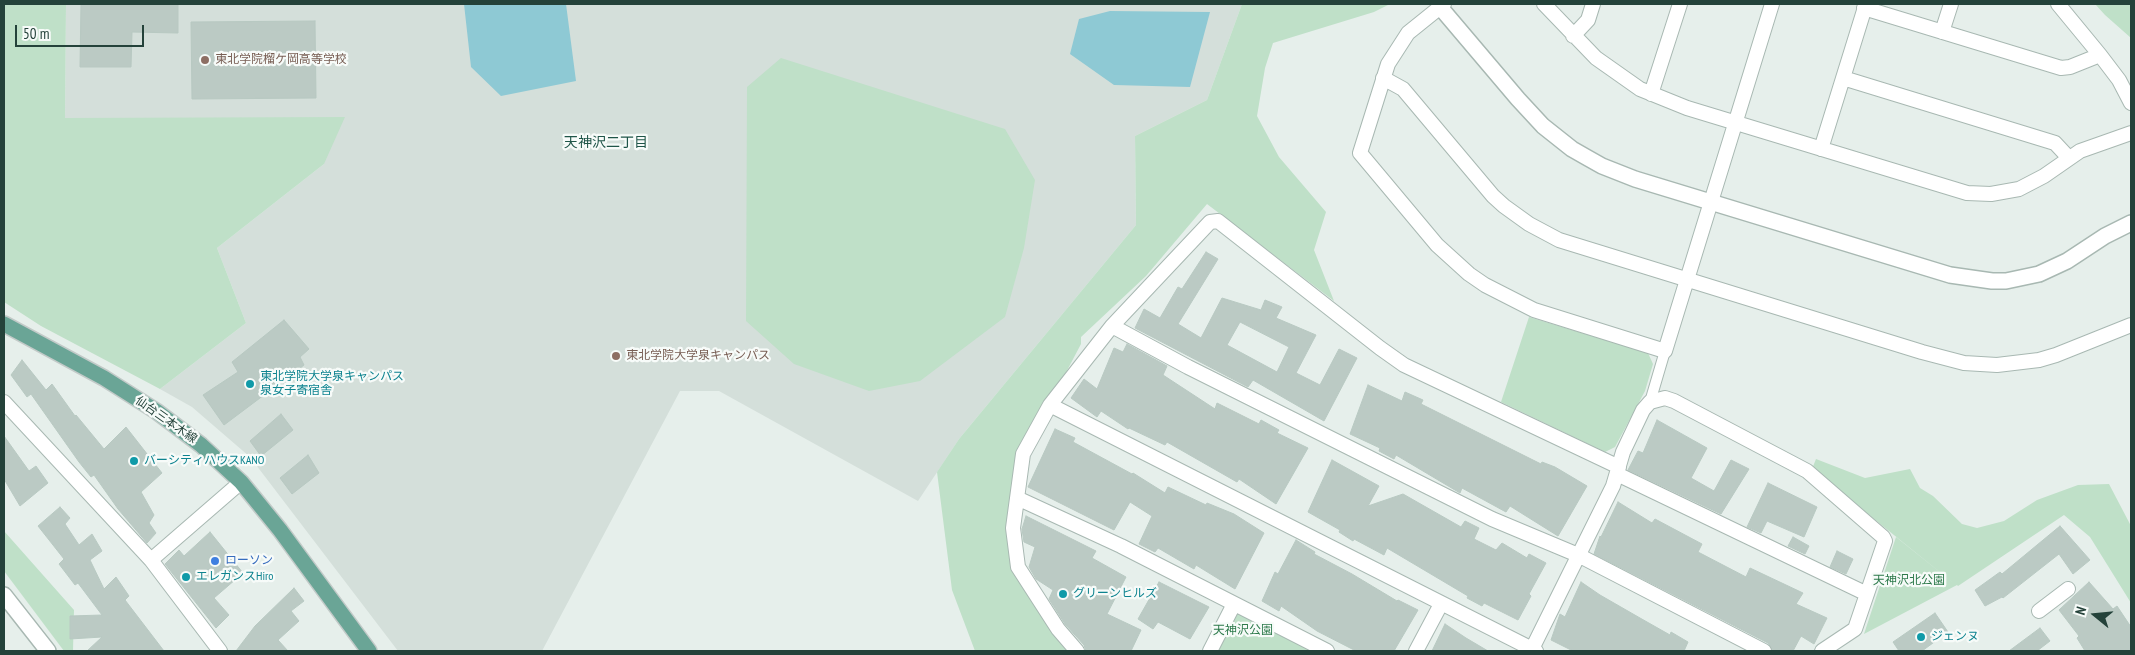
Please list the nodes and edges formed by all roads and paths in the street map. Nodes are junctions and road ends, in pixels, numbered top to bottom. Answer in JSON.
{"nodes":[{"id":1,"x":1544,"y":4,"type":"edge"},
{"id":2,"x":1592,"y":4,"type":"edge"},
{"id":3,"x":1680,"y":4,"type":"edge"},
{"id":4,"x":1772,"y":4,"type":"edge"},
{"id":5,"x":1951,"y":4,"type":"edge"},
{"id":6,"x":2058,"y":4,"type":"edge"},
{"id":7,"x":1442,"y":5,"type":"edge"},
{"id":8,"x":1865,"y":6,"type":"edge"},
{"id":9,"x":1942,"y":32,"type":"junction"},
{"id":10,"x":1572,"y":36,"type":"junction"},
{"id":11,"x":2100,"y":55,"type":"junction"},
{"id":12,"x":1383,"y":78,"type":"junction"},
{"id":13,"x":1843,"y":78,"type":"junction"},
{"id":14,"x":1651,"y":94,"type":"junction"},
{"id":15,"x":2131,"y":103,"type":"edge"},
{"id":16,"x":1735,"y":123,"type":"junction"},
{"id":17,"x":2131,"y":133,"type":"edge"},
{"id":18,"x":1821,"y":149,"type":"junction"},
{"id":19,"x":2069,"y":158,"type":"junction"},
{"id":20,"x":1711,"y":202,"type":"junction"},
{"id":21,"x":2131,"y":223,"type":"edge"},
{"id":22,"x":1688,"y":280,"type":"junction"},
{"id":23,"x":4,"y":324,"type":"edge"},
{"id":24,"x":2131,"y":325,"type":"edge"},
{"id":25,"x":1112,"y":326,"type":"junction"},
{"id":26,"x":1666,"y":351,"type":"junction"},
{"id":27,"x":4,"y":402,"type":"edge"},
{"id":28,"x":1650,"y":402,"type":"junction"},
{"id":29,"x":1050,"y":405,"type":"junction"},
{"id":30,"x":1618,"y":470,"type":"junction"},
{"id":31,"x":241,"y":482,"type":"junction"},
{"id":32,"x":1017,"y":498,"type":"junction"},
{"id":33,"x":1578,"y":555,"type":"junction"},
{"id":34,"x":151,"y":560,"type":"junction"},
{"id":35,"x":2068,"y":589,"type":"dead end"},
{"id":36,"x":1867,"y":594,"type":"junction"},
{"id":37,"x":4,"y":595,"type":"edge"},
{"id":38,"x":1234,"y":604,"type":"junction"},
{"id":39,"x":1441,"y":604,"type":"junction"},
{"id":40,"x":2039,"y":611,"type":"dead end"},
{"id":41,"x":1533,"y":650,"type":"edge"},
{"id":42,"x":48,"y":651,"type":"edge"},
{"id":43,"x":220,"y":651,"type":"edge"},
{"id":44,"x":369,"y":651,"type":"edge"},
{"id":45,"x":1076,"y":651,"type":"edge"},
{"id":46,"x":1210,"y":651,"type":"edge"},
{"id":47,"x":1327,"y":651,"type":"edge"},
{"id":48,"x":1416,"y":651,"type":"edge"},
{"id":49,"x":1764,"y":651,"type":"edge"},
{"id":50,"x":1822,"y":651,"type":"edge"}],
"edges":[{"from":1,"to":10,"type":"street"},
{"from":2,"to":10,"type":"street"},
{"from":3,"to":14,"type":"street"},
{"from":4,"to":16,"type":"street"},
{"from":5,"to":9,"type":"street"},
{"from":6,"to":11,"type":"street"},
{"from":7,"to":12,"type":"street"},
{"from":7,"to":20,"type":"street"},
{"from":8,"to":9,"type":"street"},
{"from":8,"to":13,"type":"street"},
{"from":9,"to":11,"type":"street"},
{"from":10,"to":14,"type":"street"},
{"from":11,"to":15,"type":"street"},
{"from":12,"to":22,"type":"street"},
{"from":12,"to":26,"type":"street"},
{"from":13,"to":18,"type":"street"},
{"from":13,"to":19,"type":"street"},
{"from":14,"to":16,"type":"street"},
{"from":16,"to":18,"type":"street"},
{"from":16,"to":20,"type":"street"},
{"from":17,"to":19,"type":"street"},
{"from":18,"to":19,"type":"street"},
{"from":20,"to":21,"type":"street"},
{"from":20,"to":22,"type":"street"},
{"from":22,"to":24,"type":"street"},
{"from":22,"to":26,"type":"street"},
{"from":23,"to":31,"type":"main road","name":"仙台三本木線"},
{"from":25,"to":29,"type":"street"},
{"from":25,"to":30,"type":"street"},
{"from":25,"to":33,"type":"street"},
{"from":26,"to":28,"type":"street"},
{"from":27,"to":34,"type":"street"},
{"from":28,"to":30,"type":"street"},
{"from":28,"to":36,"type":"street"},
{"from":29,"to":32,"type":"street"},
{"from":29,"to":39,"type":"street"},
{"from":30,"to":33,"type":"street"},
{"from":30,"to":36,"type":"street"},
{"from":31,"to":34,"type":"street"},
{"from":31,"to":44,"type":"main road","name":"仙台三本木線"},
{"from":32,"to":38,"type":"street"},
{"from":32,"to":45,"type":"street"},
{"from":33,"to":41,"type":"street"},
{"from":33,"to":49,"type":"street"},
{"from":34,"to":43,"type":"street"},
{"from":35,"to":40,"type":"street"},
{"from":36,"to":50,"type":"street"},
{"from":37,"to":42,"type":"street"},
{"from":38,"to":46,"type":"street"},
{"from":38,"to":47,"type":"street"},
{"from":39,"to":41,"type":"street"},
{"from":39,"to":48,"type":"street"}]}
